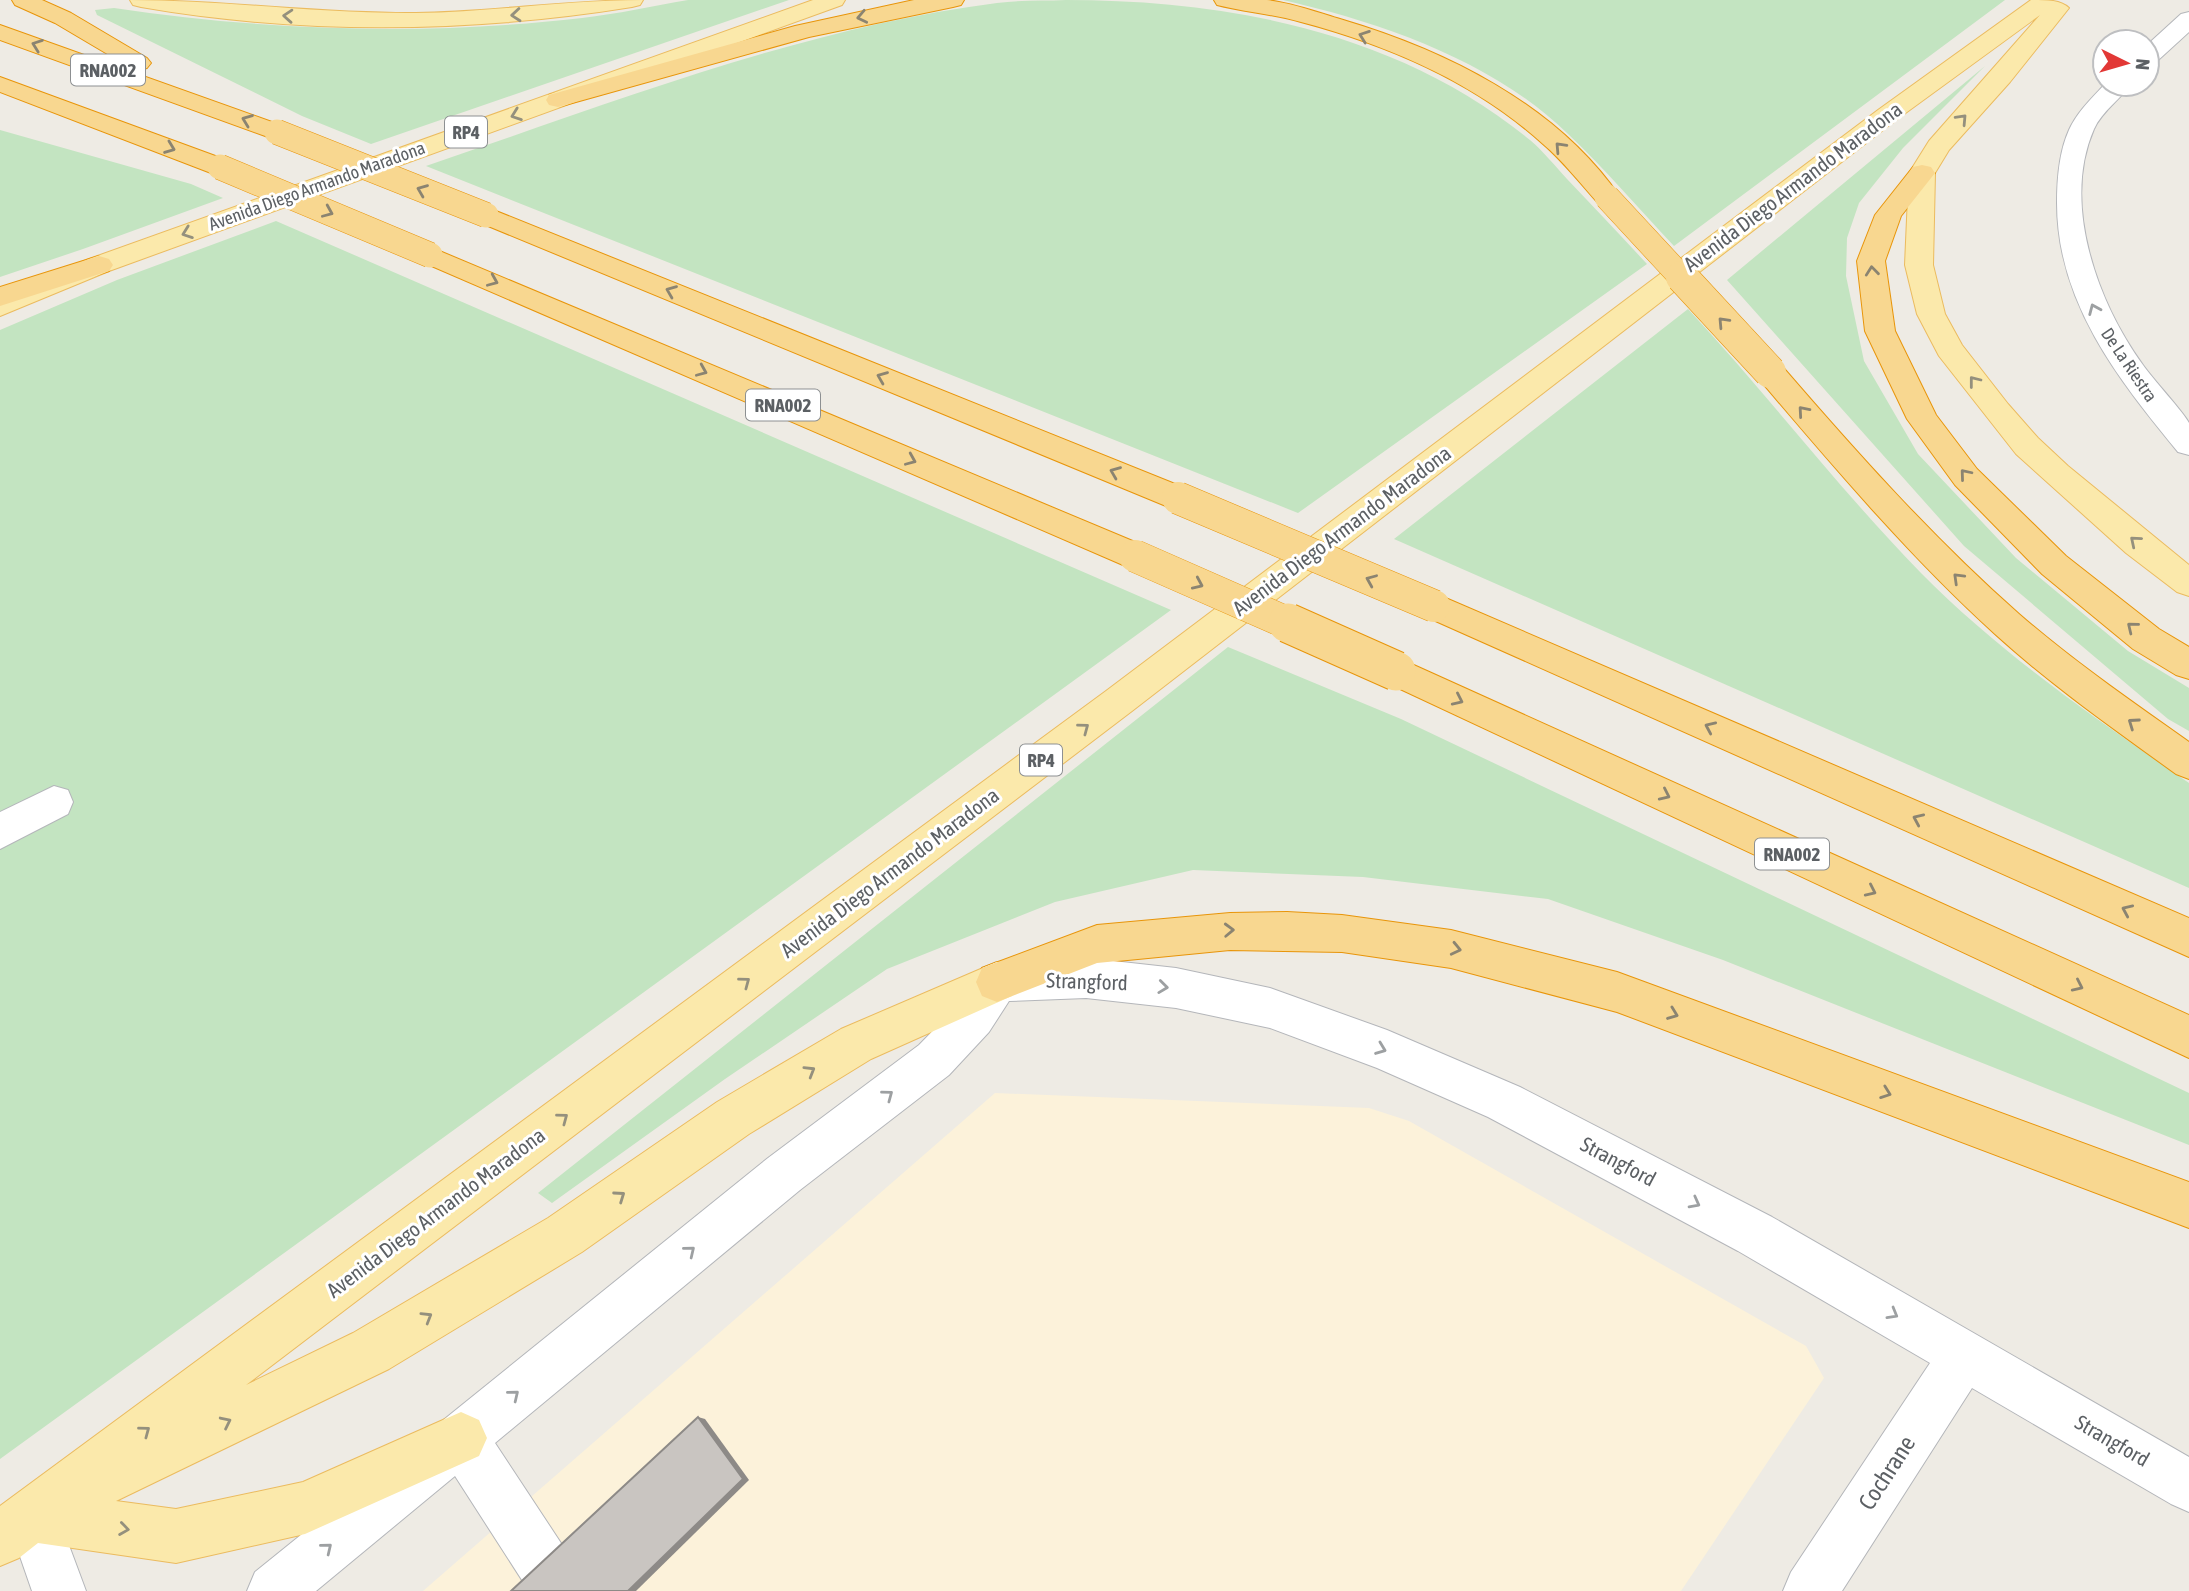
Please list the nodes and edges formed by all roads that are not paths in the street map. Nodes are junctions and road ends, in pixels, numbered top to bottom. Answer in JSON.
{"nodes":[{"id":1,"x":23,"y":0,"type":"edge"},
{"id":2,"x":141,"y":0,"type":"edge"},
{"id":3,"x":632,"y":0,"type":"edge"},
{"id":4,"x":834,"y":0,"type":"edge"},
{"id":5,"x":953,"y":0,"type":"edge"},
{"id":6,"x":1225,"y":0,"type":"edge"},
{"id":7,"x":2046,"y":0,"type":"edge"},
{"id":8,"x":2064,"y":0,"type":"edge"},
{"id":9,"x":2189,"y":19,"type":"edge"},
{"id":10,"x":0,"y":32,"type":"edge"},
{"id":11,"x":2161,"y":45,"type":"edge"},
{"id":12,"x":0,"y":84,"type":"edge"},
{"id":13,"x":2107,"y":98,"type":"edge"},
{"id":14,"x":558,"y":100,"type":"junction"},
{"id":15,"x":0,"y":109,"type":"edge"},
{"id":16,"x":216,"y":109,"type":"junction"},
{"id":17,"x":121,"y":129,"type":"junction"},
{"id":18,"x":1922,"y":173,"type":"junction"},
{"id":19,"x":99,"y":265,"type":"junction"},
{"id":20,"x":0,"y":296,"type":"edge"},
{"id":21,"x":0,"y":307,"type":"edge"},
{"id":22,"x":2189,"y":444,"type":"edge"},
{"id":23,"x":2189,"y":583,"type":"edge"},
{"id":24,"x":2189,"y":665,"type":"edge"},
{"id":25,"x":2189,"y":762,"type":"edge"},
{"id":26,"x":54,"y":802,"type":"dead end"},
{"id":27,"x":0,"y":832,"type":"edge"},
{"id":28,"x":2189,"y":938,"type":"edge"},
{"id":29,"x":997,"y":982,"type":"junction"},
{"id":30,"x":2189,"y":1037,"type":"edge"},
{"id":31,"x":2189,"y":1205,"type":"edge"},
{"id":32,"x":1964,"y":1355,"type":"junction"},
{"id":33,"x":461,"y":1438,"type":"junction"},
{"id":34,"x":2189,"y":1486,"type":"edge"},
{"id":35,"x":16,"y":1528,"type":"edge"},
{"id":36,"x":59,"y":1591,"type":"edge"},
{"id":37,"x":274,"y":1591,"type":"edge"},
{"id":38,"x":561,"y":1591,"type":"edge"},
{"id":39,"x":1810,"y":1591,"type":"edge"}],
"edges":[{"from":1,"to":16,"type":"highway"},
{"from":3,"to":2,"type":"main road","one_way":true},
{"from":4,"to":14,"type":"main road","name":"Avenida Diego Armando Maradona","number":"RP4"},
{"from":5,"to":14,"type":"highway","one_way":true},
{"from":25,"to":6,"type":"highway","one_way":true,"bridge":true},
{"from":35,"to":7,"type":"main road","name":"Avenida Diego Armando Maradona","number":"RP4","one_way":true},
{"from":18,"to":8,"type":"main road","one_way":true},
{"from":9,"to":11,"type":"street"},
{"from":16,"to":10,"type":"highway","number":"RNA002","one_way":true},
{"from":12,"to":17,"type":"highway","number":"RNA002"},
{"from":22,"to":13,"type":"street","name":"De La Riestra","one_way":true},
{"from":14,"to":19,"type":"main road","name":"Avenida Diego Armando Maradona","number":"RP4","one_way":true},
{"from":15,"to":17,"type":"highway"},
{"from":28,"to":16,"type":"highway","number":"RNA002","one_way":true,"bridge":true},
{"from":17,"to":30,"type":"highway","number":"RNA002","one_way":true,"bridge":true},
{"from":23,"to":18,"type":"main road","one_way":true},
{"from":24,"to":18,"type":"highway","one_way":true},
{"from":19,"to":20,"type":"highway"},
{"from":19,"to":21,"type":"main road","name":"Avenida Diego Armando Maradona","number":"RP4"},
{"from":26,"to":27,"type":"street"},
{"from":29,"to":31,"type":"highway","one_way":true},
{"from":29,"to":32,"type":"street","name":"Strangford","one_way":true},
{"from":33,"to":29,"type":"street","one_way":true},
{"from":35,"to":29,"type":"main road","one_way":true},
{"from":32,"to":34,"type":"street","name":"Strangford"},
{"from":32,"to":39,"type":"street","name":"Cochrane"},
{"from":35,"to":33,"type":"main road","one_way":true},
{"from":37,"to":33,"type":"street","one_way":true},
{"from":33,"to":38,"type":"street"},
{"from":35,"to":36,"type":"street"}]}
